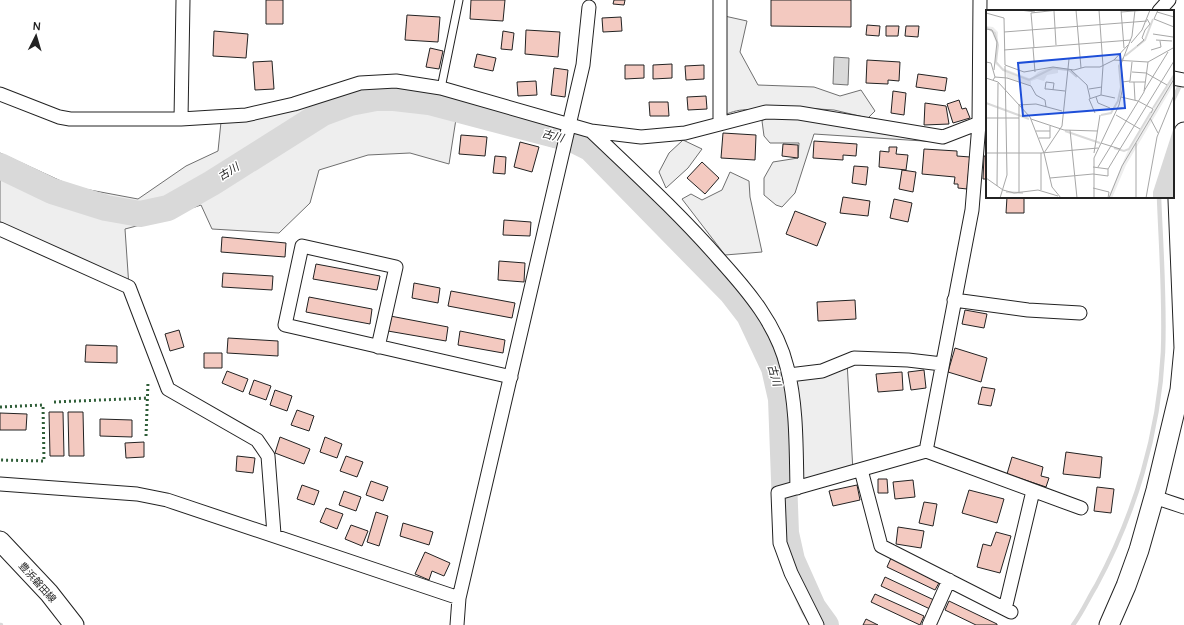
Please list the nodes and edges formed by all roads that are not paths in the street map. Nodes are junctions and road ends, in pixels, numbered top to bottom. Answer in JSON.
{"nodes":[{"id":1,"x":183,"y":0,"type":"edge"},
{"id":2,"x":459,"y":0,"type":"edge"},
{"id":3,"x":720,"y":0,"type":"edge"},
{"id":4,"x":980,"y":0,"type":"edge"},
{"id":5,"x":1169,"y":0,"type":"edge"},
{"id":6,"x":589,"y":7,"type":"dead end"},
{"id":7,"x":1160,"y":10,"type":"edge"},
{"id":8,"x":1174,"y":78,"type":"edge"},
{"id":9,"x":1184,"y":80,"type":"edge"},
{"id":10,"x":441,"y":88,"type":"junction"},
{"id":11,"x":0,"y":94,"type":"edge"},
{"id":12,"x":181,"y":119,"type":"junction"},
{"id":13,"x":983,"y":122,"type":"edge"},
{"id":14,"x":720,"y":123,"type":"junction"},
{"id":15,"x":569,"y":125,"type":"junction"},
{"id":16,"x":591,"y":131,"type":"junction"},
{"id":17,"x":1184,"y":132,"type":"edge"},
{"id":18,"x":1181,"y":187,"type":"edge"},
{"id":19,"x":0,"y":229,"type":"edge"},
{"id":20,"x":954,"y":300,"type":"junction"},
{"id":21,"x":1080,"y":313,"type":"dead end"},
{"id":22,"x":1183,"y":322,"type":"edge"},
{"id":23,"x":378,"y":347,"type":"junction"},
{"id":24,"x":942,"y":364,"type":"junction"},
{"id":25,"x":789,"y":375,"type":"junction"},
{"id":26,"x":511,"y":377,"type":"junction"},
{"id":27,"x":926,"y":451,"type":"junction"},
{"id":28,"x":861,"y":470,"type":"junction"},
{"id":29,"x":0,"y":484,"type":"edge"},
{"id":30,"x":798,"y":488,"type":"junction"},
{"id":31,"x":1033,"y":491,"type":"junction"},
{"id":32,"x":1154,"y":497,"type":"junction"},
{"id":33,"x":1184,"y":507,"type":"edge"},
{"id":34,"x":1081,"y":508,"type":"dead end"},
{"id":35,"x":274,"y":534,"type":"junction"},
{"id":36,"x":0,"y":541,"type":"edge"},
{"id":37,"x":949,"y":580,"type":"junction"},
{"id":38,"x":460,"y":598,"type":"junction"},
{"id":39,"x":74,"y":625,"type":"edge"},
{"id":40,"x":457,"y":625,"type":"edge"},
{"id":41,"x":817,"y":625,"type":"edge"},
{"id":42,"x":929,"y":625,"type":"edge"},
{"id":43,"x":1109,"y":625,"type":"edge"}],
"edges":[{"from":1,"to":12,"type":"street"},
{"from":2,"to":10,"type":"lane"},
{"from":3,"to":14,"type":"street"},
{"from":4,"to":13,"type":"street"},
{"from":5,"to":7,"type":"street"},
{"from":6,"to":15,"type":"street"},
{"from":8,"to":9,"type":"street"},
{"from":10,"to":12,"type":"street"},
{"from":10,"to":15,"type":"street"},
{"from":11,"to":12,"type":"street"},
{"from":13,"to":14,"type":"street"},
{"from":13,"to":20,"type":"street"},
{"from":14,"to":16,"type":"street"},
{"from":15,"to":16,"type":"street"},
{"from":15,"to":26,"type":"street"},
{"from":16,"to":25,"type":"street"},
{"from":17,"to":18,"type":"street"},
{"from":18,"to":22,"type":"street"},
{"from":19,"to":35,"type":"street"},
{"from":20,"to":21,"type":"street"},
{"from":20,"to":24,"type":"street"},
{"from":22,"to":32,"type":"street"},
{"from":23,"to":23,"type":"street"},
{"from":23,"to":26,"type":"street"},
{"from":24,"to":25,"type":"street"},
{"from":24,"to":27,"type":"street"},
{"from":25,"to":30,"type":"street"},
{"from":26,"to":38,"type":"street"},
{"from":27,"to":28,"type":"street"},
{"from":27,"to":31,"type":"street"},
{"from":28,"to":30,"type":"street"},
{"from":28,"to":37,"type":"street"},
{"from":29,"to":35,"type":"street"},
{"from":30,"to":41,"type":"street"},
{"from":31,"to":34,"type":"street"},
{"from":31,"to":37,"type":"street"},
{"from":32,"to":33,"type":"street"},
{"from":32,"to":43,"type":"street"},
{"from":35,"to":38,"type":"street"},
{"from":36,"to":39,"type":"street","name":"豊浜磐田線"},
{"from":37,"to":42,"type":"street"},
{"from":38,"to":40,"type":"street"}]}
